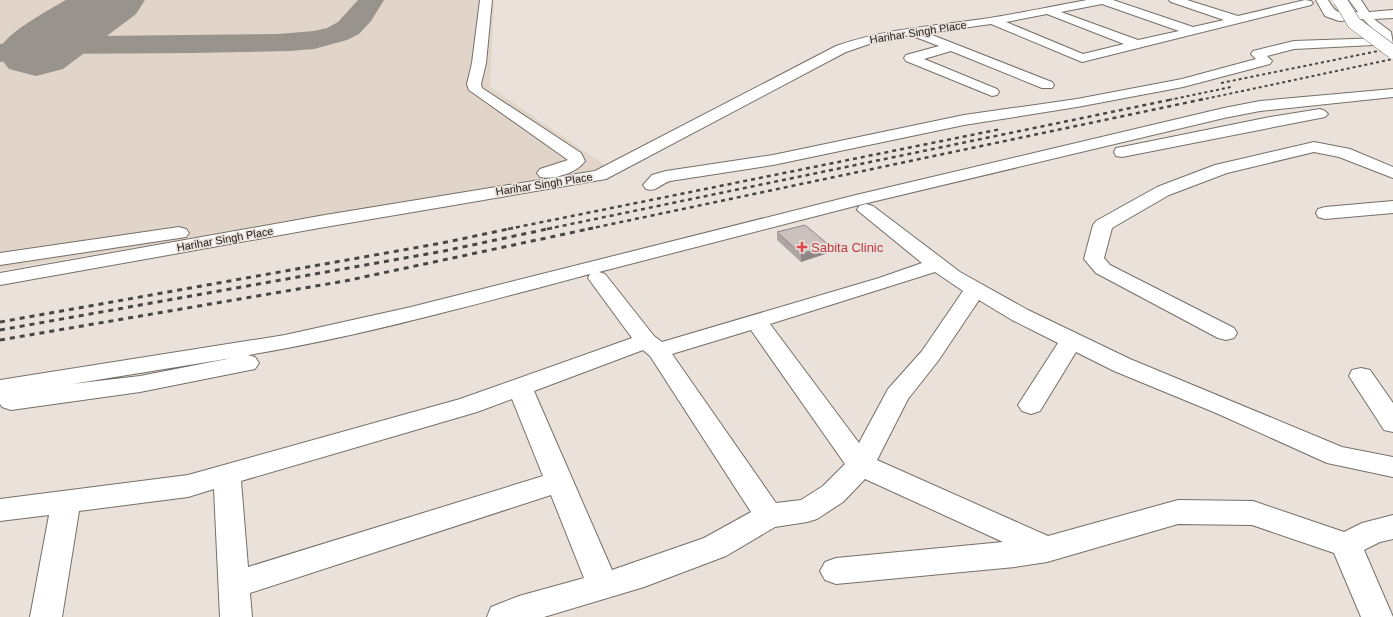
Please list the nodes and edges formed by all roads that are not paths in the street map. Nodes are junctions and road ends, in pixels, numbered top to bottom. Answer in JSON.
{"nodes":[{"id":1,"x":486,"y":0,"type":"edge"},
{"id":2,"x":1105,"y":0,"type":"edge"},
{"id":3,"x":1176,"y":0,"type":"edge"},
{"id":4,"x":1322,"y":0,"type":"edge"},
{"id":5,"x":1340,"y":0,"type":"edge"},
{"id":6,"x":1355,"y":0,"type":"edge"},
{"id":7,"x":1260,"y":2,"type":"dead end"},
{"id":8,"x":1307,"y":3,"type":"dead end"},
{"id":9,"x":1008,"y":5,"type":"dead end"},
{"id":10,"x":1283,"y":9,"type":"junction"},
{"id":11,"x":1048,"y":10,"type":"junction"},
{"id":12,"x":1393,"y":14,"type":"edge"},
{"id":13,"x":1366,"y":16,"type":"junction"},
{"id":14,"x":994,"y":20,"type":"junction"},
{"id":15,"x":1238,"y":20,"type":"junction"},
{"id":16,"x":1387,"y":30,"type":"edge"},
{"id":17,"x":913,"y":31,"type":"junction"},
{"id":18,"x":1192,"y":31,"type":"junction"},
{"id":19,"x":1138,"y":44,"type":"junction"},
{"id":20,"x":952,"y":47,"type":"junction"},
{"id":21,"x":1393,"y":52,"type":"edge"},
{"id":22,"x":1047,"y":85,"type":"dead end"},
{"id":23,"x":992,"y":92,"type":"dead end"},
{"id":24,"x":1393,"y":93,"type":"edge"},
{"id":25,"x":1393,"y":102,"type":"edge"},
{"id":26,"x":1224,"y":113,"type":"junction"},
{"id":27,"x":1119,"y":152,"type":"dead end"},
{"id":28,"x":1391,"y":172,"type":"edge"},
{"id":29,"x":652,"y":185,"type":"dead end"},
{"id":30,"x":1393,"y":207,"type":"edge"},
{"id":31,"x":866,"y":210,"type":"junction"},
{"id":32,"x":1325,"y":213,"type":"dead end"},
{"id":33,"x":0,"y":259,"type":"edge"},
{"id":34,"x":938,"y":264,"type":"junction"},
{"id":35,"x":598,"y":278,"type":"junction"},
{"id":36,"x":0,"y":279,"type":"edge"},
{"id":37,"x":975,"y":289,"type":"junction"},
{"id":38,"x":756,"y":321,"type":"junction"},
{"id":39,"x":1226,"y":333,"type":"dead end"},
{"id":40,"x":1072,"y":339,"type":"junction"},
{"id":41,"x":652,"y":346,"type":"junction"},
{"id":42,"x":1362,"y":376,"type":"dead end"},
{"id":43,"x":520,"y":387,"type":"junction"},
{"id":44,"x":0,"y":388,"type":"edge"},
{"id":45,"x":0,"y":403,"type":"edge"},
{"id":46,"x":1031,"y":405,"type":"dead end"},
{"id":47,"x":1393,"y":423,"type":"edge"},
{"id":48,"x":860,"y":465,"type":"junction"},
{"id":49,"x":1393,"y":467,"type":"edge"},
{"id":50,"x":227,"y":475,"type":"junction"},
{"id":51,"x":560,"y":482,"type":"junction"},
{"id":52,"x":66,"y":502,"type":"junction"},
{"id":53,"x":0,"y":510,"type":"edge"},
{"id":54,"x":769,"y":516,"type":"junction"},
{"id":55,"x":1393,"y":527,"type":"edge"},
{"id":56,"x":1346,"y":546,"type":"junction"},
{"id":57,"x":1047,"y":549,"type":"junction"},
{"id":58,"x":836,"y":571,"type":"dead end"},
{"id":59,"x":234,"y":585,"type":"junction"},
{"id":60,"x":603,"y":586,"type":"junction"},
{"id":61,"x":46,"y":617,"type":"edge"},
{"id":62,"x":236,"y":617,"type":"edge"},
{"id":63,"x":502,"y":617,"type":"edge"},
{"id":64,"x":1377,"y":617,"type":"edge"}],
"edges":[{"from":1,"to":33,"type":"street"},
{"from":2,"to":11,"type":"street","name":"Harihar Singh Place"},
{"from":2,"to":18,"type":"street"},
{"from":3,"to":15,"type":"street"},
{"from":4,"to":13,"type":"street"},
{"from":5,"to":21,"type":"street","bridge":true},
{"from":6,"to":13,"type":"street"},
{"from":7,"to":10,"type":"street"},
{"from":8,"to":10,"type":"street"},
{"from":9,"to":14,"type":"street"},
{"from":10,"to":15,"type":"street"},
{"from":11,"to":14,"type":"street","name":"Harihar Singh Place"},
{"from":11,"to":19,"type":"street"},
{"from":12,"to":13,"type":"street"},
{"from":13,"to":16,"type":"street"},
{"from":14,"to":17,"type":"street","name":"Harihar Singh Place"},
{"from":14,"to":19,"type":"street"},
{"from":15,"to":18,"type":"street"},
{"from":16,"to":29,"type":"street"},
{"from":17,"to":20,"type":"street"},
{"from":17,"to":36,"type":"street","name":"Harihar Singh Place"},
{"from":18,"to":19,"type":"street"},
{"from":20,"to":22,"type":"street"},
{"from":20,"to":23,"type":"street"},
{"from":24,"to":26,"type":"street"},
{"from":25,"to":27,"type":"street"},
{"from":26,"to":31,"type":"street"},
{"from":26,"to":44,"type":"street"},
{"from":28,"to":39,"type":"street"},
{"from":30,"to":32,"type":"street"},
{"from":31,"to":34,"type":"street"},
{"from":31,"to":35,"type":"street"},
{"from":34,"to":37,"type":"street"},
{"from":34,"to":38,"type":"street"},
{"from":35,"to":41,"type":"street"},
{"from":35,"to":45,"type":"street"},
{"from":37,"to":40,"type":"street"},
{"from":37,"to":48,"type":"street"},
{"from":38,"to":41,"type":"street"},
{"from":38,"to":48,"type":"street"},
{"from":40,"to":46,"type":"street"},
{"from":40,"to":49,"type":"street"},
{"from":41,"to":43,"type":"street"},
{"from":41,"to":54,"type":"street"},
{"from":42,"to":47,"type":"street"},
{"from":43,"to":50,"type":"street"},
{"from":43,"to":51,"type":"street"},
{"from":48,"to":54,"type":"street"},
{"from":48,"to":57,"type":"street"},
{"from":50,"to":52,"type":"street"},
{"from":50,"to":59,"type":"street"},
{"from":51,"to":59,"type":"street"},
{"from":51,"to":60,"type":"street"},
{"from":52,"to":53,"type":"street"},
{"from":52,"to":61,"type":"street"},
{"from":54,"to":60,"type":"street"},
{"from":55,"to":56,"type":"street"},
{"from":56,"to":57,"type":"street"},
{"from":56,"to":64,"type":"street"},
{"from":57,"to":58,"type":"street"},
{"from":59,"to":62,"type":"street"},
{"from":60,"to":63,"type":"street"}]}
